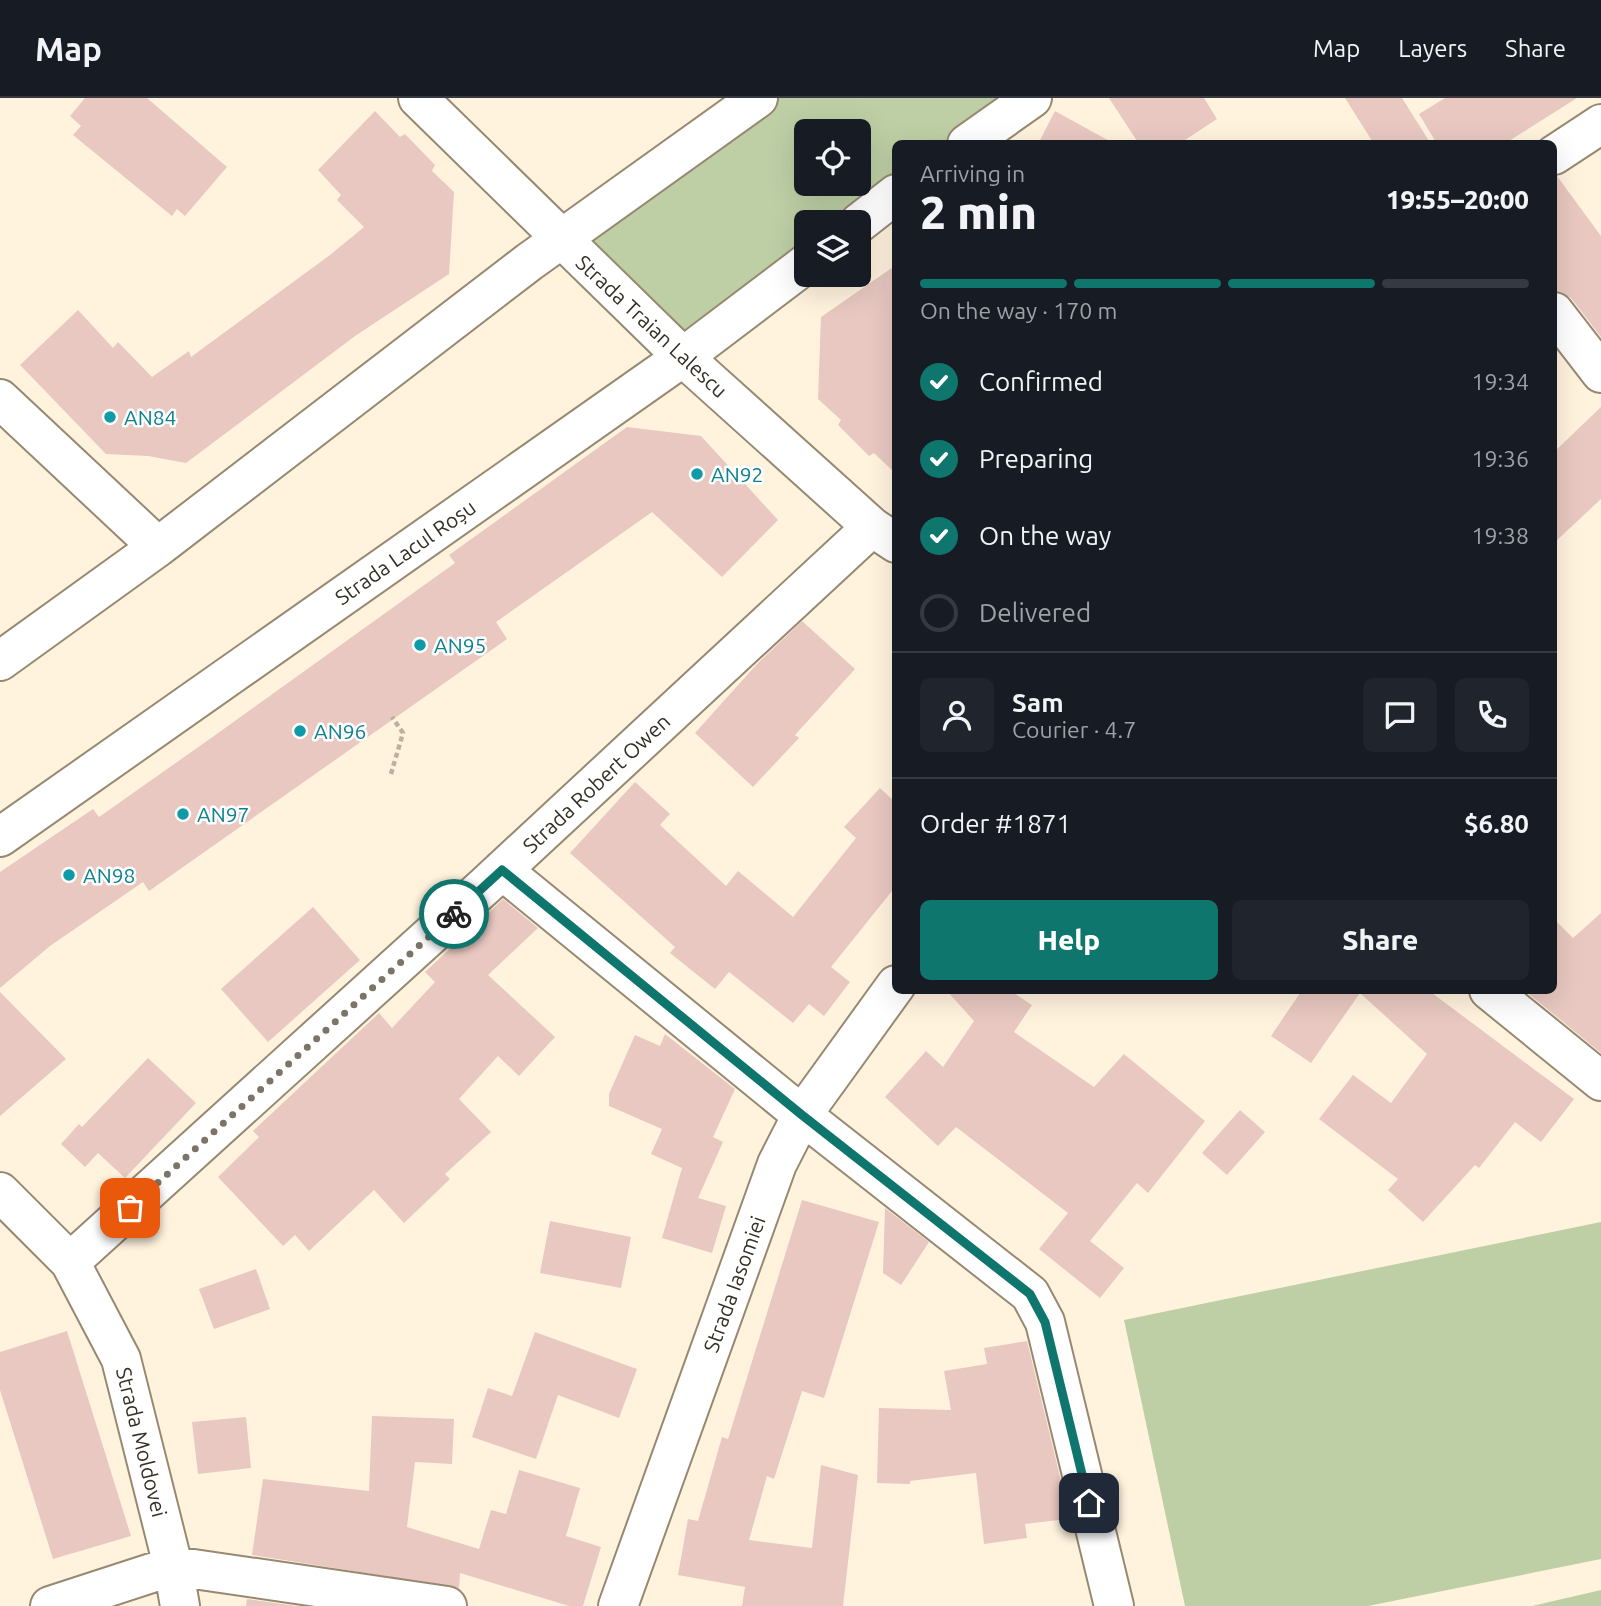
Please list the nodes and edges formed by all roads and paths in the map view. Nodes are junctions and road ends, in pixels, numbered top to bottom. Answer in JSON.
{"nodes":[{"id":1,"x":418,"y":98,"type":"edge"},
{"id":2,"x":758,"y":98,"type":"edge"},
{"id":3,"x":1032,"y":98,"type":"edge"},
{"id":4,"x":1601,"y":124,"type":"edge"},
{"id":5,"x":973,"y":140,"type":"edge"},
{"id":6,"x":1557,"y":153,"type":"edge"},
{"id":7,"x":892,"y":197,"type":"edge"},
{"id":8,"x":871,"y":214,"type":"edge"},
{"id":9,"x":561,"y":240,"type":"junction"},
{"id":10,"x":794,"y":273,"type":"edge"},
{"id":11,"x":1557,"y":316,"type":"edge"},
{"id":12,"x":683,"y":357,"type":"junction"},
{"id":13,"x":1601,"y":373,"type":"edge"},
{"id":14,"x":0,"y":399,"type":"edge"},
{"id":15,"x":884,"y":535,"type":"edge"},
{"id":16,"x":158,"y":547,"type":"junction"},
{"id":17,"x":0,"y":661,"type":"edge"},
{"id":18,"x":392,"y":717,"type":"dead end"},
{"id":19,"x":391,"y":774,"type":"dead end"},
{"id":20,"x":0,"y":837,"type":"edge"},
{"id":21,"x":502,"y":870,"type":"junction"},
{"id":22,"x":892,"y":991,"type":"edge"},
{"id":23,"x":1494,"y":994,"type":"edge"},
{"id":24,"x":1601,"y":1082,"type":"edge"},
{"id":25,"x":802,"y":1115,"type":"junction"},
{"id":26,"x":0,"y":1192,"type":"edge"},
{"id":27,"x":70,"y":1262,"type":"junction"},
{"id":28,"x":173,"y":1566,"type":"junction"},
{"id":29,"x":50,"y":1606,"type":"edge"},
{"id":30,"x":180,"y":1606,"type":"edge"},
{"id":31,"x":447,"y":1606,"type":"edge"},
{"id":32,"x":618,"y":1606,"type":"edge"},
{"id":33,"x":1114,"y":1606,"type":"edge"}],
"edges":[{"from":1,"to":9,"type":"street","name":"Strada Traian Lalescu"},
{"from":2,"to":9,"type":"street"},
{"from":3,"to":5,"type":"street"},
{"from":4,"to":6,"type":"street"},
{"from":7,"to":8,"type":"street"},
{"from":9,"to":12,"type":"street","name":"Strada Traian Lalescu"},
{"from":9,"to":16,"type":"street"},
{"from":10,"to":12,"type":"street","name":"Strada Lacul Roșu"},
{"from":11,"to":13,"type":"street"},
{"from":12,"to":15,"type":"street","name":"Strada Traian Lalescu"},
{"from":12,"to":20,"type":"street","name":"Strada Lacul Roșu"},
{"from":14,"to":16,"type":"street"},
{"from":15,"to":21,"type":"street","name":"Strada Robert Owen"},
{"from":16,"to":17,"type":"street"},
{"from":18,"to":19,"type":"path"},
{"from":21,"to":25,"type":"street"},
{"from":21,"to":27,"type":"street","name":"Strada Robert Owen"},
{"from":22,"to":25,"type":"street","name":"Strada Iasomiei"},
{"from":23,"to":24,"type":"street"},
{"from":25,"to":32,"type":"street","name":"Strada Iasomiei"},
{"from":25,"to":33,"type":"street"},
{"from":26,"to":27,"type":"street","name":"Strada Moldovei"},
{"from":27,"to":28,"type":"street","name":"Strada Moldovei"},
{"from":28,"to":29,"type":"street"},
{"from":28,"to":30,"type":"street","name":"Strada Moldovei"},
{"from":28,"to":31,"type":"street"}]}
